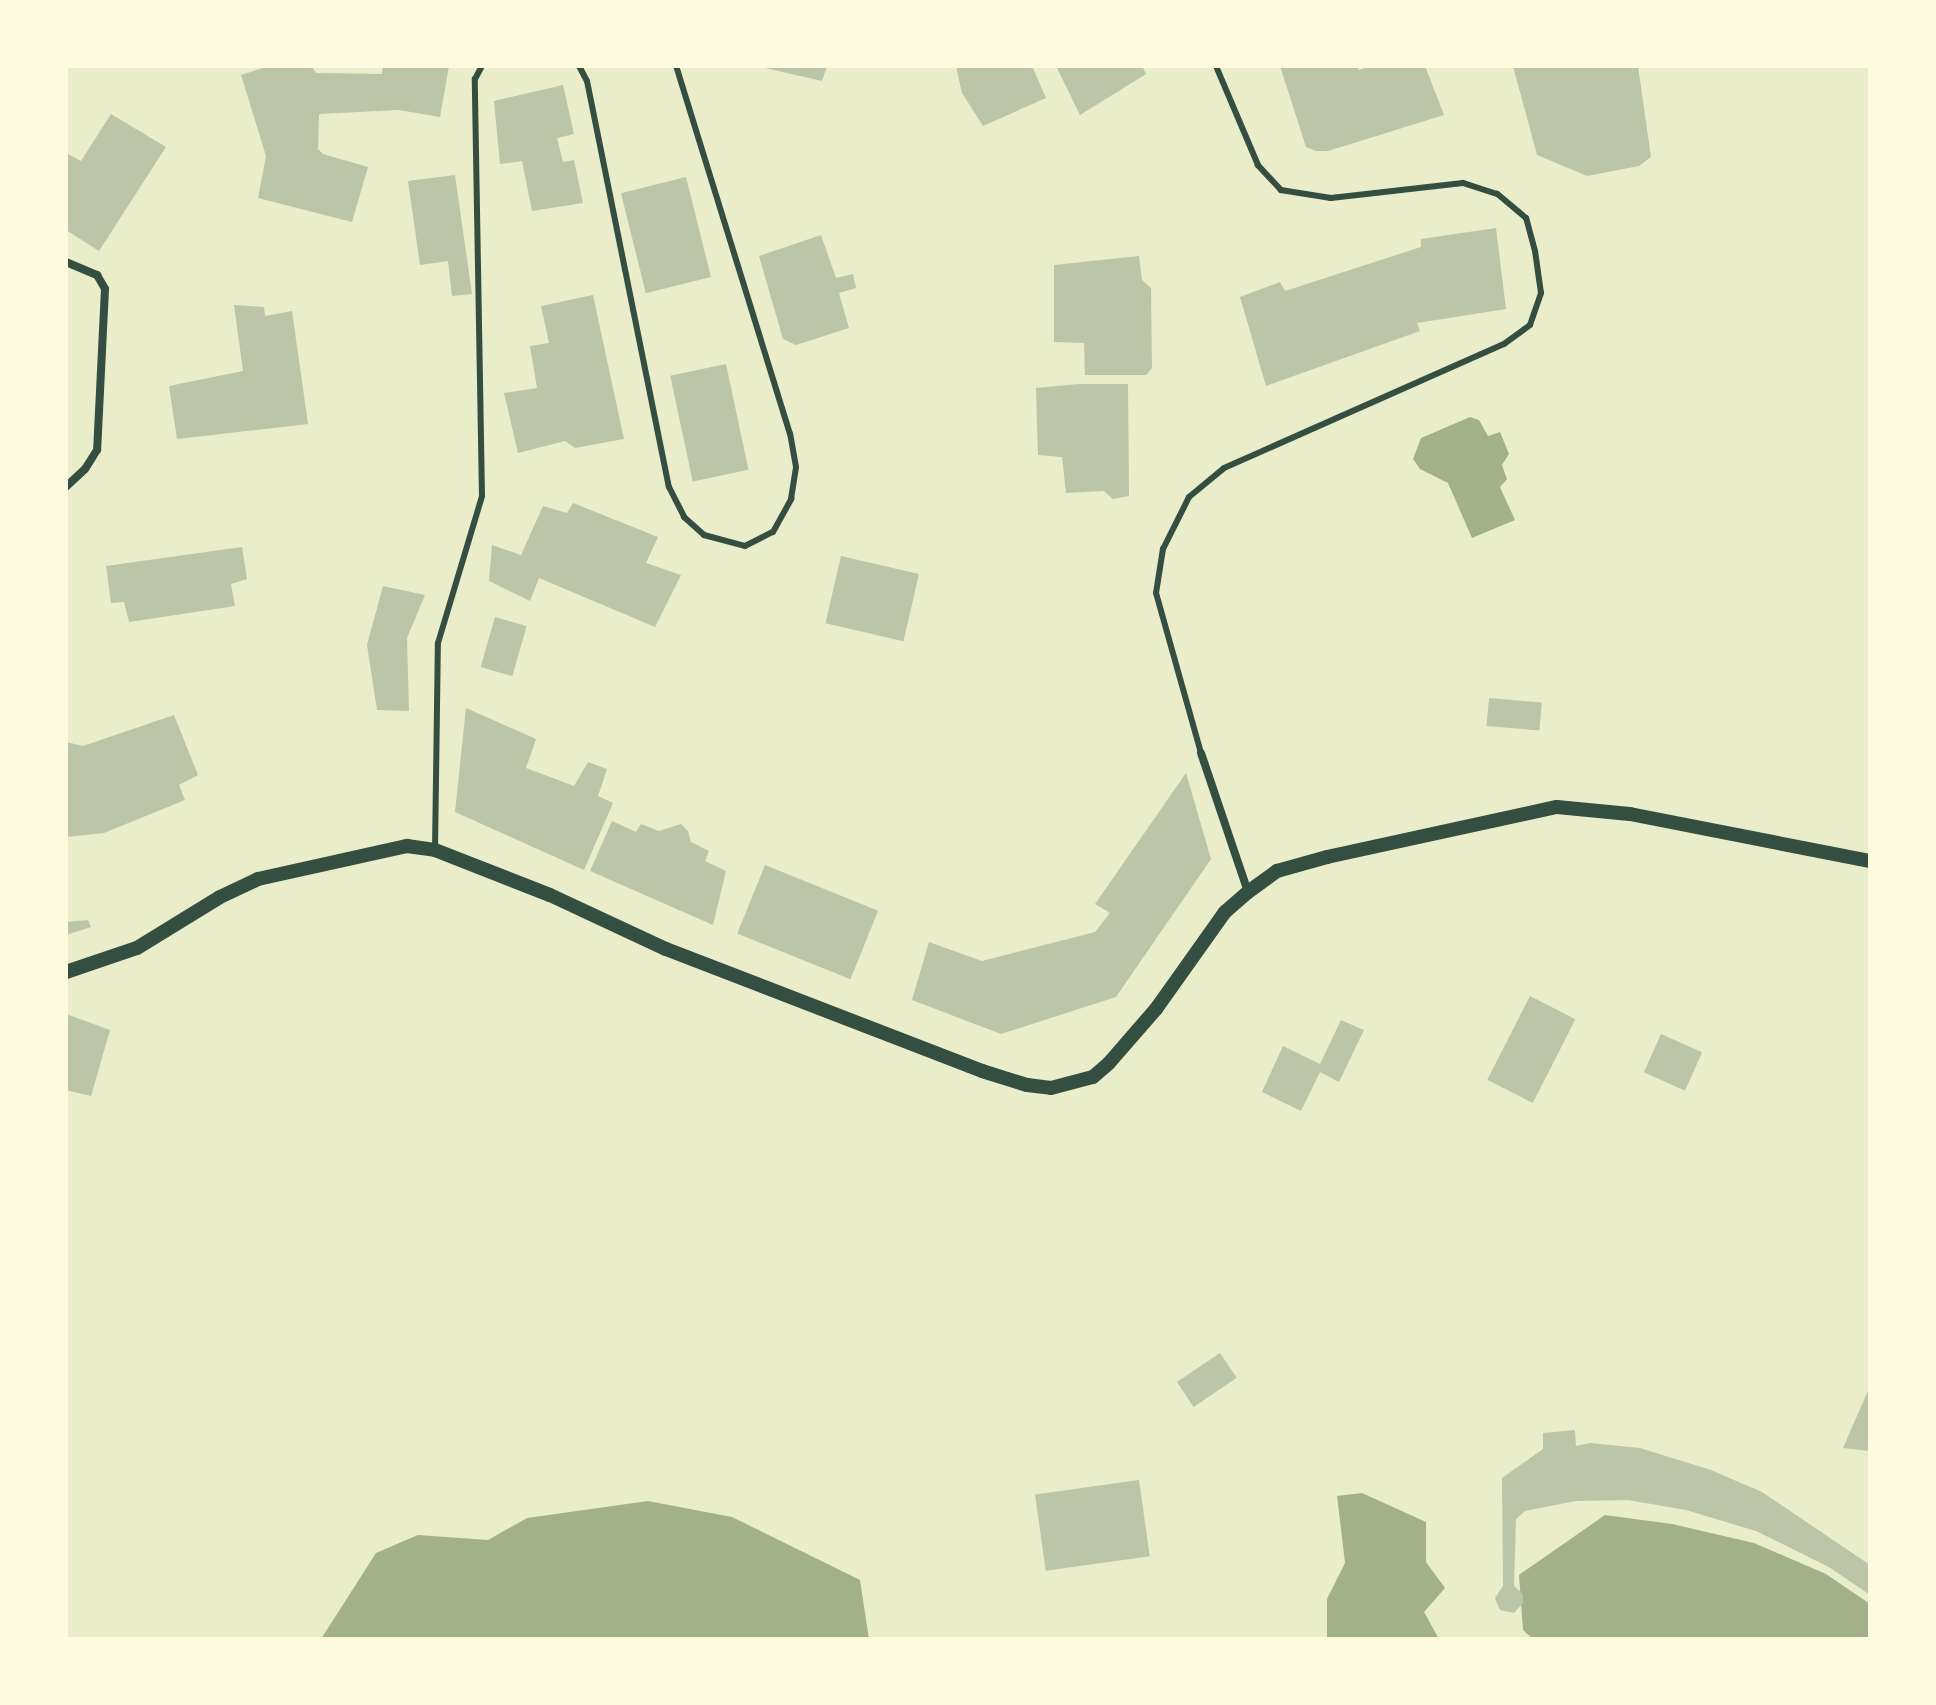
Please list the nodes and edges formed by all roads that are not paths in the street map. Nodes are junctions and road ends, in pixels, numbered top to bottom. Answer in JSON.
{"nodes":[{"id":1,"x":482,"y":66,"type":"edge"},
{"id":2,"x":579,"y":66,"type":"edge"},
{"id":3,"x":676,"y":66,"type":"edge"},
{"id":4,"x":1216,"y":66,"type":"edge"},
{"id":5,"x":66,"y":262,"type":"edge"},
{"id":6,"x":66,"y":487,"type":"edge"},
{"id":7,"x":1201,"y":753,"type":"joint"},
{"id":8,"x":435,"y":850,"type":"junction"},
{"id":9,"x":1870,"y":861,"type":"edge"},
{"id":10,"x":1248,"y":892,"type":"junction"},
{"id":11,"x":66,"y":972,"type":"edge"}],
"edges":[{"from":1,"to":8,"type":"lane"},
{"from":2,"to":3,"type":"lane"},
{"from":4,"to":7,"type":"lane"},
{"from":5,"to":6,"type":"street"},
{"from":7,"to":10,"type":"street"},
{"from":8,"to":10,"type":"street"},
{"from":8,"to":11,"type":"street"},
{"from":9,"to":10,"type":"street"}]}
